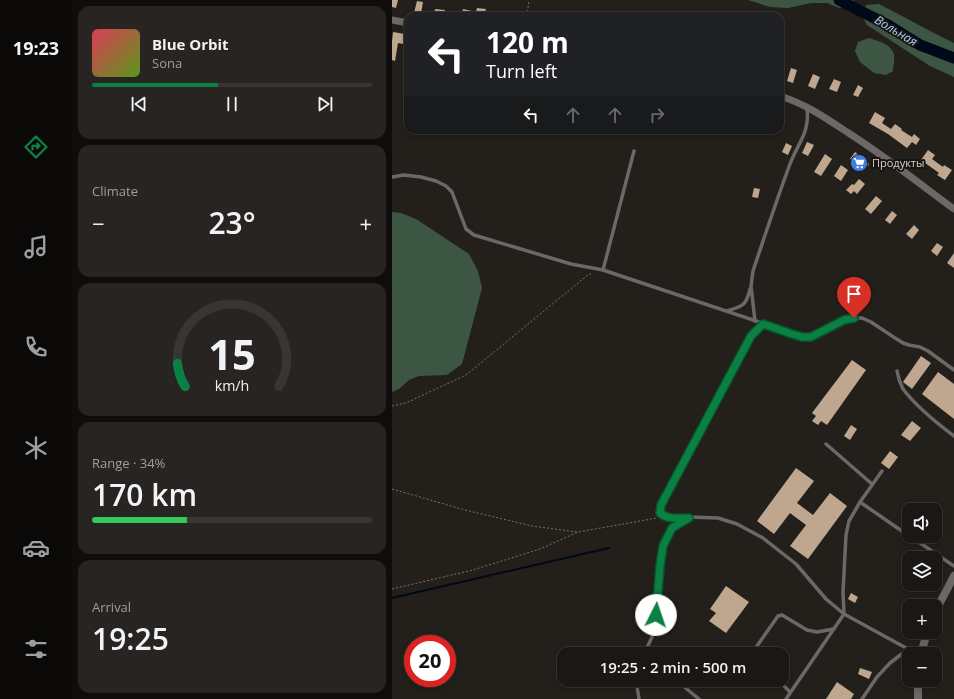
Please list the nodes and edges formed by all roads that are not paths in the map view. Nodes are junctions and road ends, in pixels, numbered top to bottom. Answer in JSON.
{"nodes":[{"id":1,"x":392,"y":20,"type":"edge"},
{"id":2,"x":404,"y":22,"type":"edge"},
{"id":3,"x":784,"y":97,"type":"edge"},
{"id":4,"x":807,"y":107,"type":"junction"},
{"id":5,"x":634,"y":151,"type":"dead end"},
{"id":6,"x":392,"y":177,"type":"edge"},
{"id":7,"x":954,"y":209,"type":"edge"},
{"id":8,"x":603,"y":270,"type":"junction"},
{"id":9,"x":751,"y":286,"type":"junction"},
{"id":10,"x":726,"y":311,"type":"junction"},
{"id":11,"x":756,"y":321,"type":"junction"},
{"id":12,"x":763,"y":324,"type":"junction"},
{"id":13,"x":954,"y":370,"type":"edge"},
{"id":14,"x":897,"y":371,"type":"dead end"},
{"id":15,"x":954,"y":436,"type":"edge"},
{"id":16,"x":826,"y":444,"type":"dead end"},
{"id":17,"x":882,"y":471,"type":"dead end"},
{"id":18,"x":872,"y":484,"type":"junction"},
{"id":19,"x":860,"y":502,"type":"junction"},
{"id":20,"x":689,"y":518,"type":"junction"},
{"id":21,"x":902,"y":531,"type":"edge"},
{"id":22,"x":920,"y":543,"type":"edge"},
{"id":23,"x":954,"y":566,"type":"edge"},
{"id":24,"x":954,"y":576,"type":"edge"},
{"id":25,"x":942,"y":599,"type":"edge"},
{"id":26,"x":844,"y":614,"type":"junction"},
{"id":27,"x":834,"y":629,"type":"junction"},
{"id":28,"x":647,"y":647,"type":"edge"},
{"id":29,"x":756,"y":647,"type":"edge"},
{"id":30,"x":904,"y":647,"type":"edge"},
{"id":31,"x":902,"y":654,"type":"edge"},
{"id":32,"x":637,"y":687,"type":"edge"},
{"id":33,"x":684,"y":687,"type":"edge"},
{"id":34,"x":785,"y":687,"type":"edge"},
{"id":35,"x":918,"y":687,"type":"edge"},
{"id":36,"x":790,"y":692,"type":"junction"},
{"id":37,"x":639,"y":699,"type":"edge"},
{"id":38,"x":699,"y":699,"type":"edge"},
{"id":39,"x":786,"y":699,"type":"edge"},
{"id":40,"x":862,"y":699,"type":"edge"},
{"id":41,"x":918,"y":699,"type":"edge"}],
"edges":[{"from":1,"to":2,"type":"street"},
{"from":3,"to":4,"type":"street"},
{"from":4,"to":7,"type":"street"},
{"from":4,"to":9,"type":"lane"},
{"from":5,"to":8,"type":"lane"},
{"from":6,"to":8,"type":"lane"},
{"from":8,"to":10,"type":"lane"},
{"from":9,"to":10,"type":"lane"},
{"from":9,"to":11,"type":"lane"},
{"from":10,"to":11,"type":"lane"},
{"from":11,"to":12,"type":"lane"},
{"from":12,"to":13,"type":"lane"},
{"from":12,"to":20,"type":"lane"},
{"from":14,"to":15,"type":"lane"},
{"from":16,"to":18,"type":"lane"},
{"from":17,"to":18,"type":"lane"},
{"from":18,"to":19,"type":"lane"},
{"from":19,"to":21,"type":"lane"},
{"from":19,"to":26,"type":"lane"},
{"from":20,"to":26,"type":"lane"},
{"from":20,"to":28,"type":"lane"},
{"from":22,"to":23,"type":"lane"},
{"from":24,"to":25,"type":"street"},
{"from":26,"to":27,"type":"lane"},
{"from":26,"to":30,"type":"lane"},
{"from":27,"to":29,"type":"lane"},
{"from":27,"to":36,"type":"lane"},
{"from":31,"to":40,"type":"lane"},
{"from":32,"to":37,"type":"lane"},
{"from":33,"to":38,"type":"lane"},
{"from":34,"to":36,"type":"lane"},
{"from":35,"to":41,"type":"street"},
{"from":36,"to":39,"type":"lane"}]}
